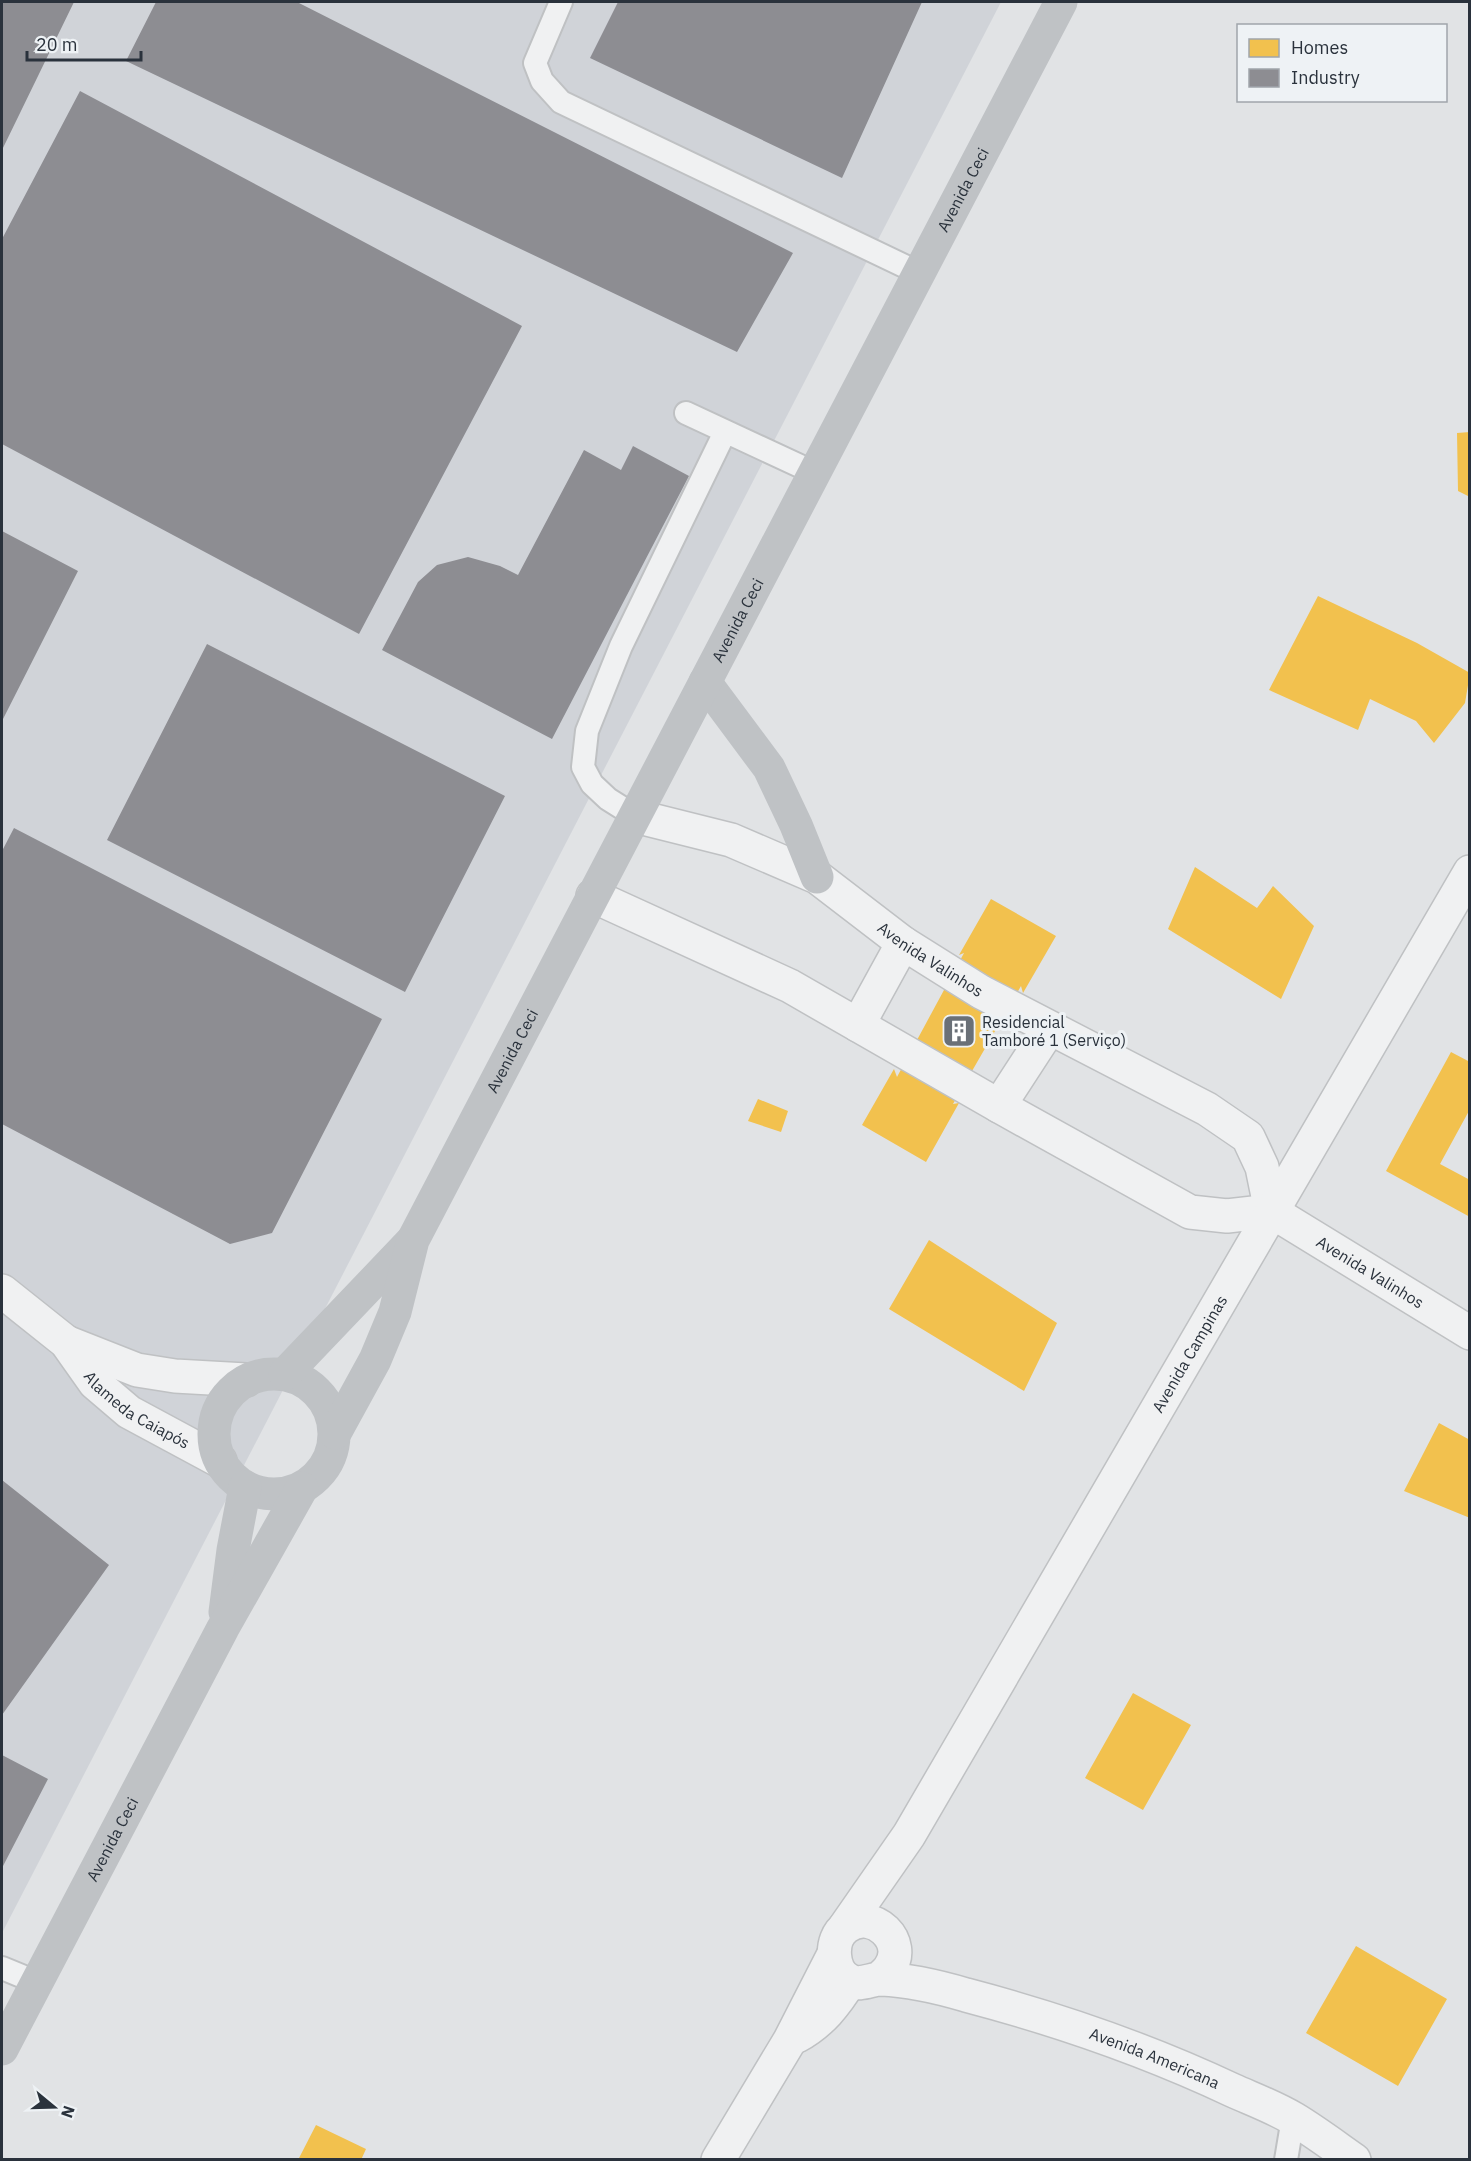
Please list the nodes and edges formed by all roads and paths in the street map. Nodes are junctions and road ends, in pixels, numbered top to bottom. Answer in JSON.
{"nodes":[{"id":1,"x":561,"y":2,"type":"edge"},
{"id":2,"x":1061,"y":2,"type":"edge"},
{"id":3,"x":919,"y":273,"type":"junction"},
{"id":4,"x":686,"y":413,"type":"dead end"},
{"id":5,"x":725,"y":432,"type":"junction"},
{"id":6,"x":815,"y":473,"type":"junction"},
{"id":7,"x":705,"y":682,"type":"junction"},
{"id":8,"x":635,"y":816,"type":"junction"},
{"id":9,"x":1470,"y":872,"type":"edge"},
{"id":10,"x":817,"y":877,"type":"junction"},
{"id":11,"x":593,"y":896,"type":"junction"},
{"id":12,"x":903,"y":943,"type":"junction"},
{"id":13,"x":858,"y":1024,"type":"junction"},
{"id":14,"x":1049,"y":1029,"type":"junction"},
{"id":15,"x":999,"y":1106,"type":"junction"},
{"id":16,"x":1271,"y":1211,"type":"junction"},
{"id":17,"x":413,"y":1239,"type":"junction"},
{"id":18,"x":2,"y":1291,"type":"edge"},
{"id":19,"x":1470,"y":1333,"type":"edge"},
{"id":20,"x":66,"y":1342,"type":"junction"},
{"id":21,"x":285,"y":1374,"type":"junction"},
{"id":22,"x":246,"y":1380,"type":"junction"},
{"id":23,"x":335,"y":1433,"type":"junction"},
{"id":24,"x":220,"y":1461,"type":"junction"},
{"id":25,"x":245,"y":1487,"type":"junction"},
{"id":26,"x":302,"y":1488,"type":"junction"},
{"id":27,"x":223,"y":1628,"type":"junction"},
{"id":28,"x":864,"y":1954,"type":"junction"},
{"id":29,"x":2,"y":1968,"type":"edge"},
{"id":30,"x":36,"y":1982,"type":"junction"},
{"id":31,"x":2,"y":2049,"type":"edge"},
{"id":32,"x":1293,"y":2118,"type":"junction"},
{"id":33,"x":718,"y":2160,"type":"edge"},
{"id":34,"x":1286,"y":2160,"type":"edge"},
{"id":35,"x":1354,"y":2160,"type":"edge"}],
"edges":[{"from":1,"to":3,"type":"lane"},
{"from":2,"to":3,"type":"main road","name":"Avenida Ceci"},
{"from":3,"to":6,"type":"main road","name":"Avenida Ceci"},
{"from":4,"to":5,"type":"lane"},
{"from":5,"to":6,"type":"lane"},
{"from":5,"to":8,"type":"lane"},
{"from":6,"to":7,"type":"main road","name":"Avenida Ceci"},
{"from":7,"to":8,"type":"main road","name":"Avenida Ceci"},
{"from":7,"to":10,"type":"main road"},
{"from":8,"to":10,"type":"street","name":"Avenida Valinhos"},
{"from":8,"to":11,"type":"main road","name":"Avenida Ceci"},
{"from":9,"to":16,"type":"street","name":"Avenida Campinas"},
{"from":10,"to":12,"type":"street","name":"Avenida Valinhos"},
{"from":11,"to":13,"type":"street"},
{"from":11,"to":17,"type":"main road","name":"Avenida Ceci"},
{"from":12,"to":13,"type":"street"},
{"from":12,"to":14,"type":"street","name":"Avenida Valinhos"},
{"from":13,"to":15,"type":"street"},
{"from":14,"to":15,"type":"street"},
{"from":14,"to":16,"type":"street","name":"Avenida Valinhos"},
{"from":15,"to":16,"type":"street"},
{"from":16,"to":19,"type":"street","name":"Avenida Valinhos"},
{"from":16,"to":28,"type":"street","name":"Avenida Campinas"},
{"from":17,"to":21,"type":"main road","name":"Avenida Ceci"},
{"from":17,"to":23,"type":"main road","name":"Avenida Ceci"},
{"from":18,"to":20,"type":"street","name":"Alameda Caiapós"},
{"from":20,"to":22,"type":"street","name":"Alameda Caiapós"},
{"from":20,"to":24,"type":"street","name":"Alameda Caiapós"},
{"from":21,"to":22,"type":"main road"},
{"from":21,"to":23,"type":"main road"},
{"from":22,"to":24,"type":"main road"},
{"from":23,"to":26,"type":"main road"},
{"from":24,"to":25,"type":"main road"},
{"from":25,"to":26,"type":"main road"},
{"from":25,"to":27,"type":"main road","name":"Avenida Ceci"},
{"from":26,"to":27,"type":"main road","name":"Avenida Ceci"},
{"from":27,"to":30,"type":"main road","name":"Avenida Ceci"},
{"from":28,"to":32,"type":"street","name":"Avenida Americana"},
{"from":28,"to":33,"type":"street","name":"Avenida Campinas"},
{"from":29,"to":30,"type":"lane"},
{"from":30,"to":31,"type":"main road","name":"Avenida Ceci"},
{"from":32,"to":34,"type":"lane"},
{"from":32,"to":35,"type":"street","name":"Avenida Americana"}]}
